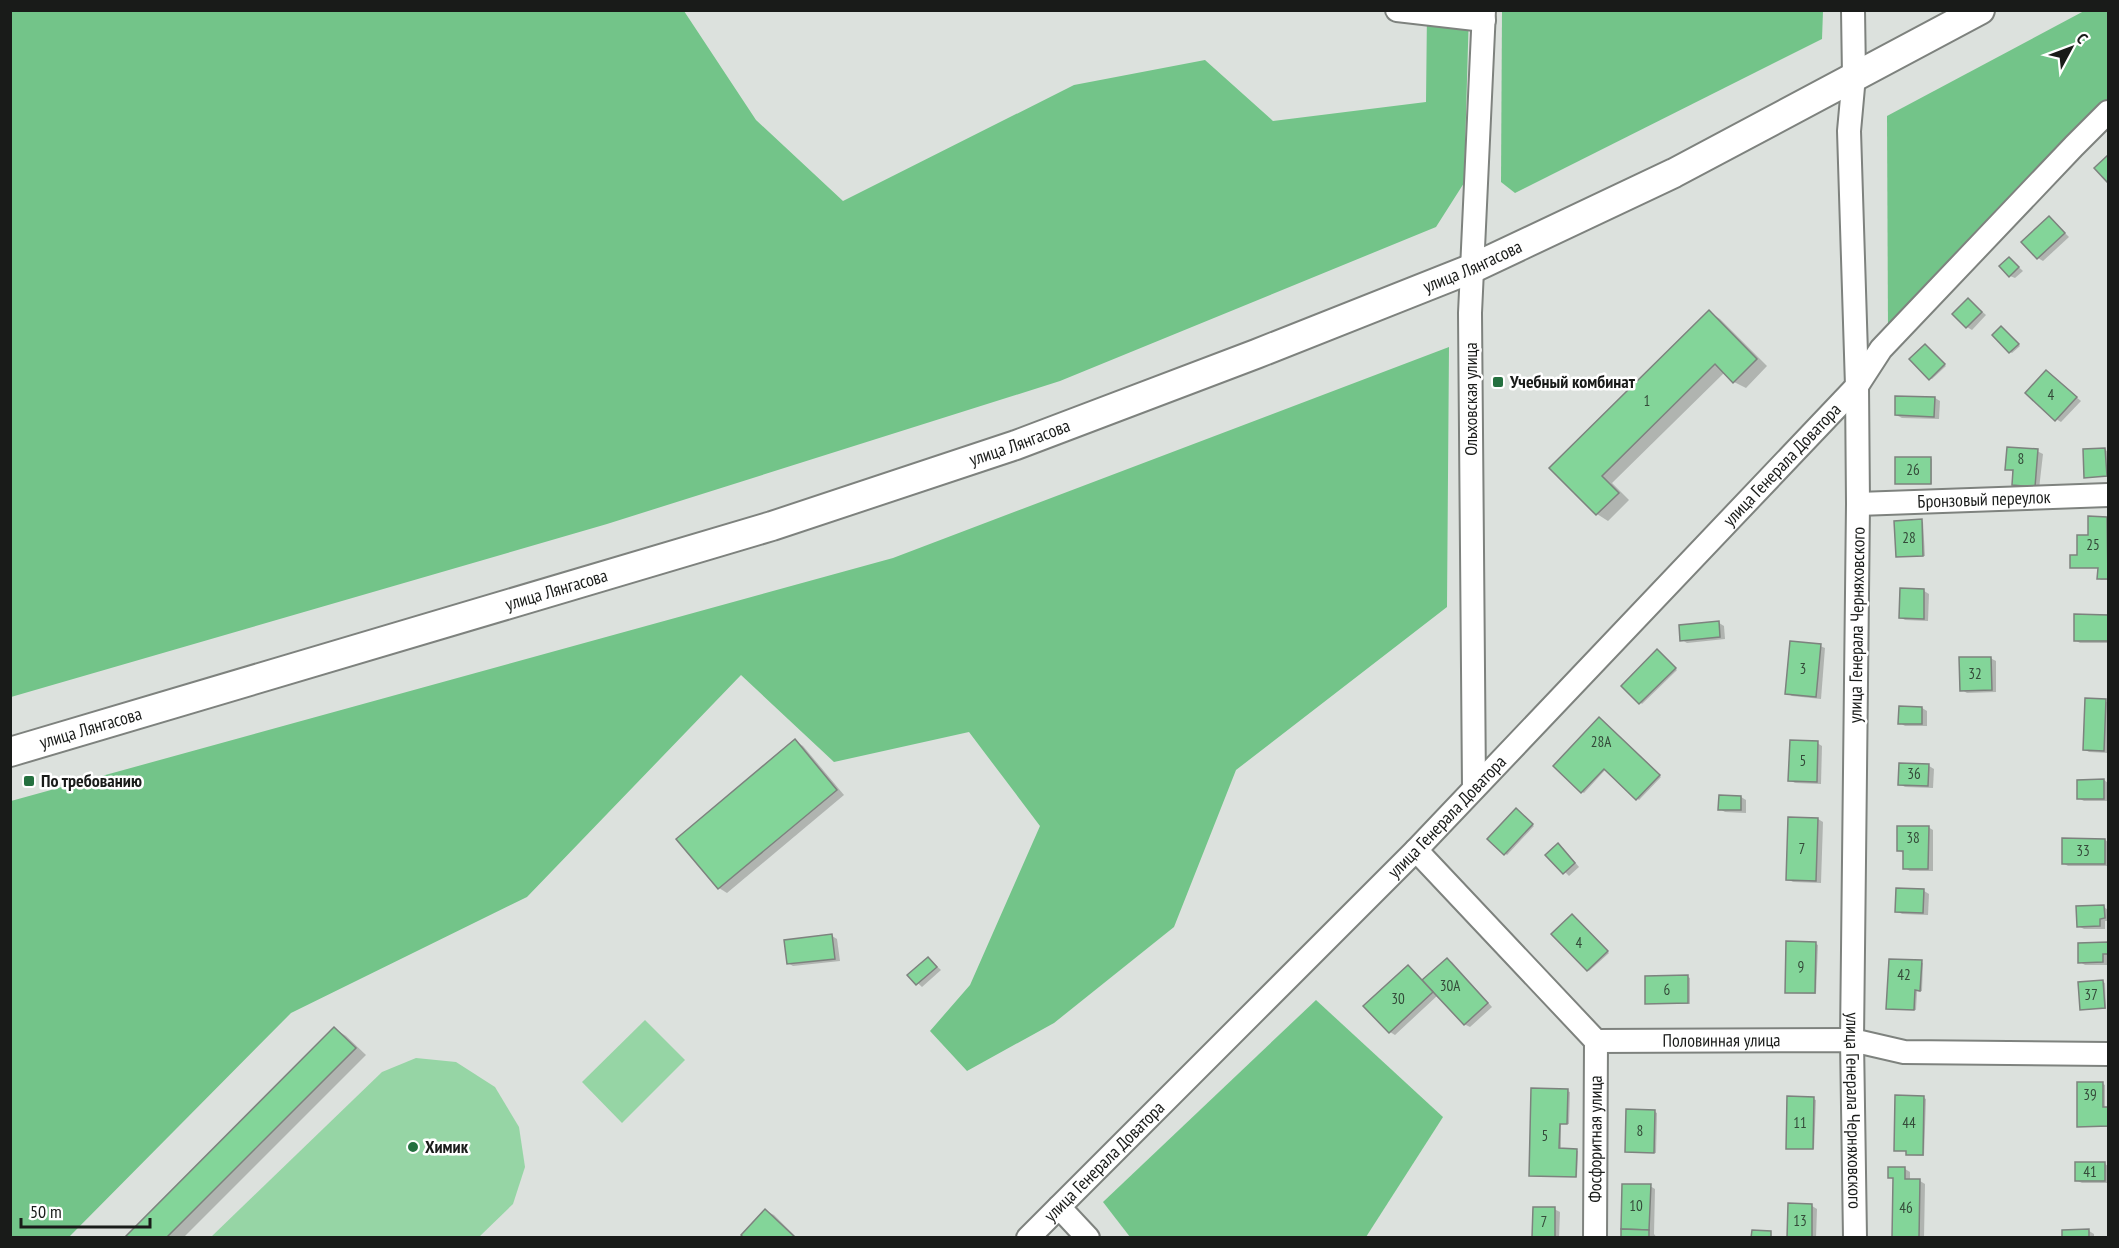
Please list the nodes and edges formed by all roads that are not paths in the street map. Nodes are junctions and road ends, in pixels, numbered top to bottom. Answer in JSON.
{"nodes":[{"id":1,"x":1397,"y":10,"type":"edge"},
{"id":2,"x":1853,"y":10,"type":"edge"},
{"id":3,"x":1980,"y":10,"type":"edge"},
{"id":4,"x":1484,"y":15,"type":"edge"},
{"id":5,"x":1854,"y":76,"type":"junction"},
{"id":6,"x":2109,"y":112,"type":"edge"},
{"id":7,"x":1473,"y":268,"type":"junction"},
{"id":8,"x":1857,"y":386,"type":"junction"},
{"id":9,"x":2109,"y":495,"type":"edge"},
{"id":10,"x":1858,"y":504,"type":"junction"},
{"id":11,"x":10,"y":752,"type":"edge"},
{"id":12,"x":1474,"y":788,"type":"junction"},
{"id":13,"x":1416,"y":850,"type":"junction"},
{"id":14,"x":1852,"y":1040,"type":"junction"},
{"id":15,"x":1596,"y":1041,"type":"junction"},
{"id":16,"x":2109,"y":1054,"type":"edge"},
{"id":17,"x":1059,"y":1207,"type":"junction"},
{"id":18,"x":1028,"y":1238,"type":"edge"},
{"id":19,"x":1088,"y":1238,"type":"edge"},
{"id":20,"x":1595,"y":1238,"type":"edge"},
{"id":21,"x":1855,"y":1238,"type":"edge"}],
"edges":[{"from":1,"to":4,"type":"street"},
{"from":2,"to":5,"type":"street","name":"улица Генерала Черняховского"},
{"from":3,"to":5,"type":"main road","name":"улица Лянгасова"},
{"from":4,"to":7,"type":"street","name":"Ольховская улица"},
{"from":5,"to":7,"type":"main road","name":"улица Лянгасова"},
{"from":5,"to":8,"type":"street","name":"улица Генерала Черняховского"},
{"from":6,"to":8,"type":"street"},
{"from":7,"to":11,"type":"main road","name":"улица Лянгасова"},
{"from":7,"to":12,"type":"street","name":"Ольховская улица"},
{"from":8,"to":10,"type":"street","name":"улица Генерала Черняховского"},
{"from":8,"to":12,"type":"street","name":"улица Генерала Доватора"},
{"from":9,"to":10,"type":"street","name":"Бронзовый переулок"},
{"from":10,"to":14,"type":"street","name":"улица Генерала Черняховского"},
{"from":12,"to":13,"type":"street","name":"улица Генерала Доватора"},
{"from":13,"to":15,"type":"street"},
{"from":13,"to":17,"type":"street","name":"улица Генерала Доватора"},
{"from":14,"to":15,"type":"street","name":"Половинная улица"},
{"from":14,"to":16,"type":"street","name":"Половинная улица"},
{"from":14,"to":21,"type":"street","name":"улица Генерала Черняховского"},
{"from":15,"to":20,"type":"street","name":"Фосфоритная улица"},
{"from":17,"to":18,"type":"street","name":"улица Генерала Доватора"},
{"from":17,"to":19,"type":"street"}]}
